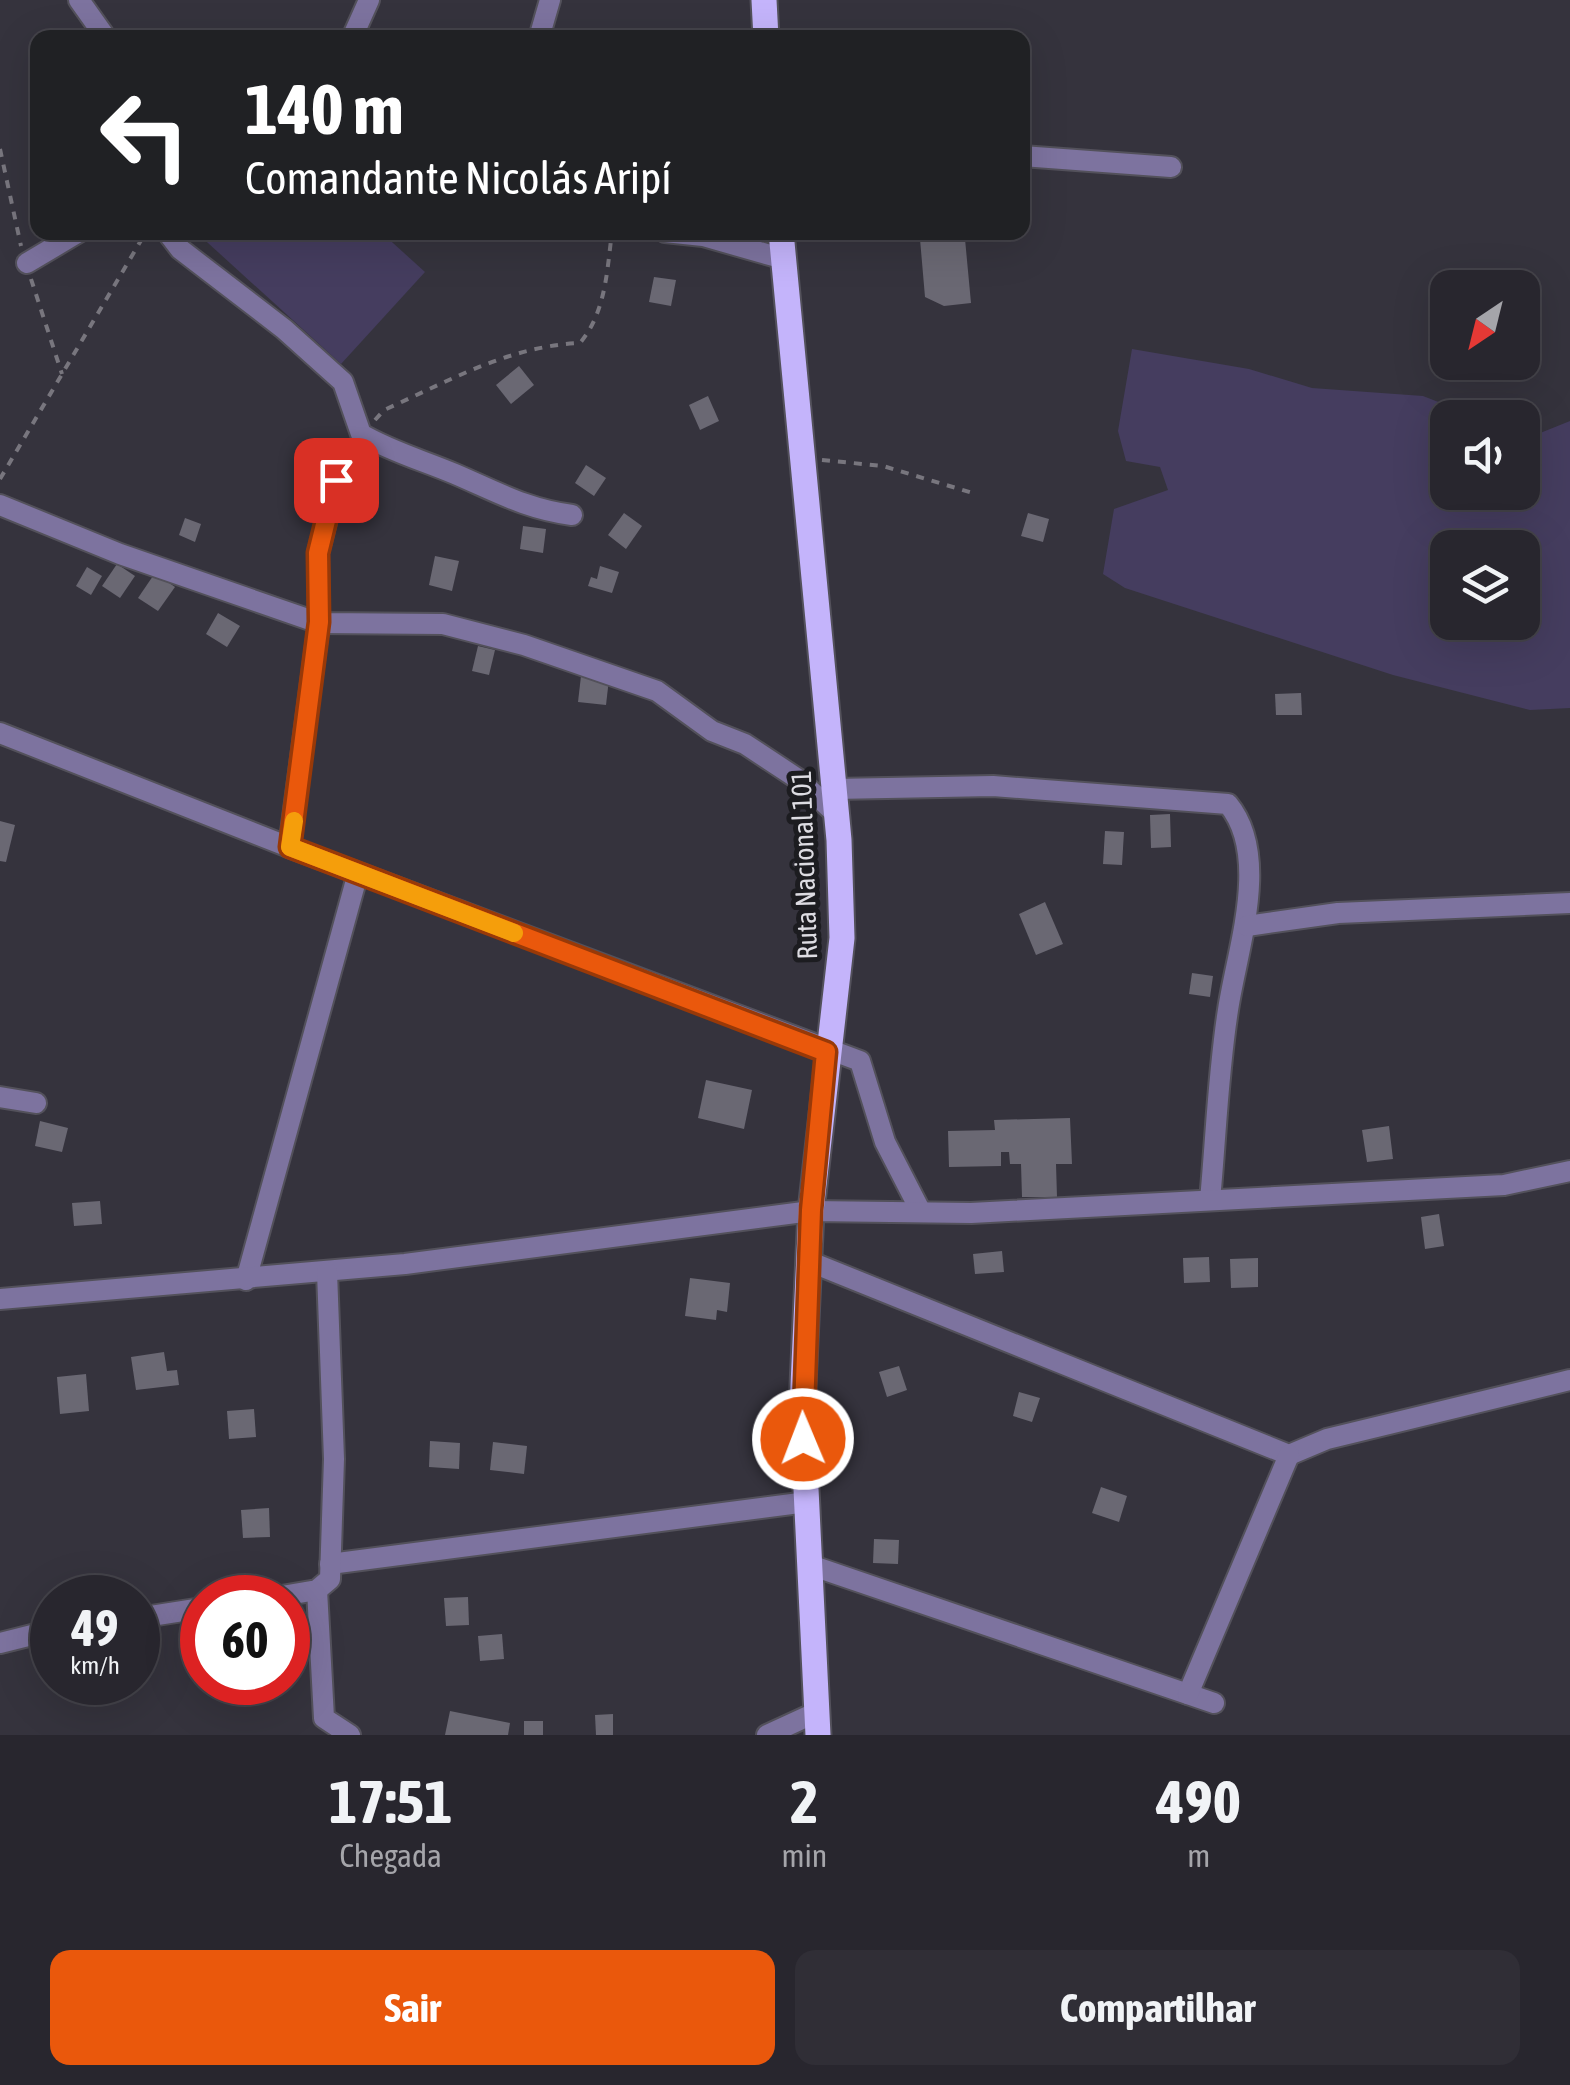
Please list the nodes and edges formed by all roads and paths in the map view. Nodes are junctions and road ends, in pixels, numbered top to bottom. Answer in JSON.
{"nodes":[{"id":1,"x":80,"y":0,"type":"edge"},
{"id":2,"x":369,"y":0,"type":"edge"},
{"id":3,"x":550,"y":0,"type":"edge"},
{"id":4,"x":764,"y":0,"type":"edge"},
{"id":5,"x":101,"y":30,"type":"edge"},
{"id":6,"x":356,"y":30,"type":"edge"},
{"id":7,"x":541,"y":30,"type":"edge"},
{"id":8,"x":766,"y":30,"type":"edge"},
{"id":9,"x":1030,"y":157,"type":"edge"},
{"id":10,"x":1170,"y":167,"type":"dead end"},
{"id":11,"x":65,"y":240,"type":"edge"},
{"id":12,"x":141,"y":240,"type":"edge"},
{"id":13,"x":173,"y":240,"type":"edge"},
{"id":14,"x":611,"y":240,"type":"edge"},
{"id":15,"x":716,"y":240,"type":"edge"},
{"id":16,"x":782,"y":240,"type":"edge"},
{"id":17,"x":784,"y":259,"type":"junction"},
{"id":18,"x":26,"y":263,"type":"dead end"},
{"id":19,"x":361,"y":434,"type":"junction"},
{"id":20,"x":802,"y":458,"type":"junction"},
{"id":21,"x":0,"y":479,"type":"edge"},
{"id":22,"x":336,"y":480,"type":"dead end"},
{"id":23,"x":976,"y":494,"type":"dead end"},
{"id":24,"x":0,"y":505,"type":"edge"},
{"id":25,"x":572,"y":515,"type":"dead end"},
{"id":26,"x":319,"y":622,"type":"junction"},
{"id":27,"x":0,"y":732,"type":"edge"},
{"id":28,"x":835,"y":802,"type":"junction"},
{"id":29,"x":290,"y":847,"type":"junction"},
{"id":30,"x":358,"y":873,"type":"junction"},
{"id":31,"x":1570,"y":903,"type":"edge"},
{"id":32,"x":1247,"y":926,"type":"junction"},
{"id":33,"x":826,"y":1052,"type":"junction"},
{"id":34,"x":0,"y":1097,"type":"edge"},
{"id":35,"x":36,"y":1103,"type":"dead end"},
{"id":36,"x":1570,"y":1171,"type":"edge"},
{"id":37,"x":1210,"y":1200,"type":"junction"},
{"id":38,"x":811,"y":1210,"type":"junction"},
{"id":39,"x":921,"y":1212,"type":"junction"},
{"id":40,"x":808,"y":1262,"type":"junction"},
{"id":41,"x":327,"y":1272,"type":"junction"},
{"id":42,"x":246,"y":1280,"type":"junction"},
{"id":43,"x":0,"y":1298,"type":"edge"},
{"id":44,"x":1570,"y":1380,"type":"edge"},
{"id":45,"x":1289,"y":1455,"type":"junction"},
{"id":46,"x":806,"y":1502,"type":"junction"},
{"id":47,"x":330,"y":1564,"type":"junction"},
{"id":48,"x":810,"y":1566,"type":"junction"},
{"id":49,"x":318,"y":1590,"type":"junction"},
{"id":50,"x":310,"y":1591,"type":"edge"},
{"id":51,"x":30,"y":1636,"type":"edge"},
{"id":52,"x":0,"y":1644,"type":"edge"},
{"id":53,"x":1188,"y":1694,"type":"junction"},
{"id":54,"x":1214,"y":1703,"type":"dead end"},
{"id":55,"x":817,"y":1724,"type":"edge"},
{"id":56,"x":324,"y":1727,"type":"edge"},
{"id":57,"x":350,"y":1735,"type":"edge"},
{"id":58,"x":767,"y":1735,"type":"edge"}],
"edges":[{"from":1,"to":5,"type":"street"},
{"from":2,"to":6,"type":"street"},
{"from":3,"to":7,"type":"street"},
{"from":4,"to":8,"type":"main road"},
{"from":9,"to":10,"type":"street"},
{"from":11,"to":18,"type":"street"},
{"from":12,"to":21,"type":"path"},
{"from":13,"to":19,"type":"street"},
{"from":14,"to":19,"type":"path"},
{"from":15,"to":17,"type":"street"},
{"from":16,"to":17,"type":"main road","name":"Ruta Nacional 101"},
{"from":17,"to":20,"type":"main road","name":"Ruta Nacional 101"},
{"from":19,"to":25,"type":"street"},
{"from":20,"to":23,"type":"path"},
{"from":20,"to":28,"type":"main road","name":"Ruta Nacional 101"},
{"from":22,"to":26,"type":"street"},
{"from":24,"to":26,"type":"street"},
{"from":26,"to":28,"type":"street"},
{"from":26,"to":29,"type":"street"},
{"from":27,"to":29,"type":"street"},
{"from":28,"to":32,"type":"street"},
{"from":28,"to":33,"type":"main road","name":"Ruta Nacional 101"},
{"from":29,"to":30,"type":"street"},
{"from":30,"to":33,"type":"street"},
{"from":30,"to":42,"type":"street"},
{"from":31,"to":32,"type":"street"},
{"from":32,"to":37,"type":"street"},
{"from":33,"to":38,"type":"main road","name":"Ruta Nacional 101"},
{"from":33,"to":39,"type":"street"},
{"from":34,"to":35,"type":"street"},
{"from":36,"to":37,"type":"street"},
{"from":37,"to":39,"type":"street"},
{"from":38,"to":39,"type":"street"},
{"from":38,"to":40,"type":"main road","name":"Ruta Nacional 101"},
{"from":38,"to":41,"type":"street"},
{"from":40,"to":45,"type":"street"},
{"from":40,"to":46,"type":"main road","name":"Ruta Nacional 101"},
{"from":41,"to":42,"type":"street"},
{"from":41,"to":47,"type":"street"},
{"from":42,"to":43,"type":"street"},
{"from":44,"to":45,"type":"street"},
{"from":45,"to":53,"type":"street"},
{"from":46,"to":47,"type":"street"},
{"from":46,"to":48,"type":"main road","name":"Ruta Nacional 101"},
{"from":47,"to":49,"type":"street"},
{"from":48,"to":53,"type":"street"},
{"from":48,"to":55,"type":"main road","name":"Ruta Nacional 101"},
{"from":49,"to":50,"type":"street"},
{"from":49,"to":56,"type":"street"},
{"from":51,"to":52,"type":"street"},
{"from":53,"to":54,"type":"street"},
{"from":55,"to":58,"type":"street"},
{"from":56,"to":57,"type":"street"}]}
